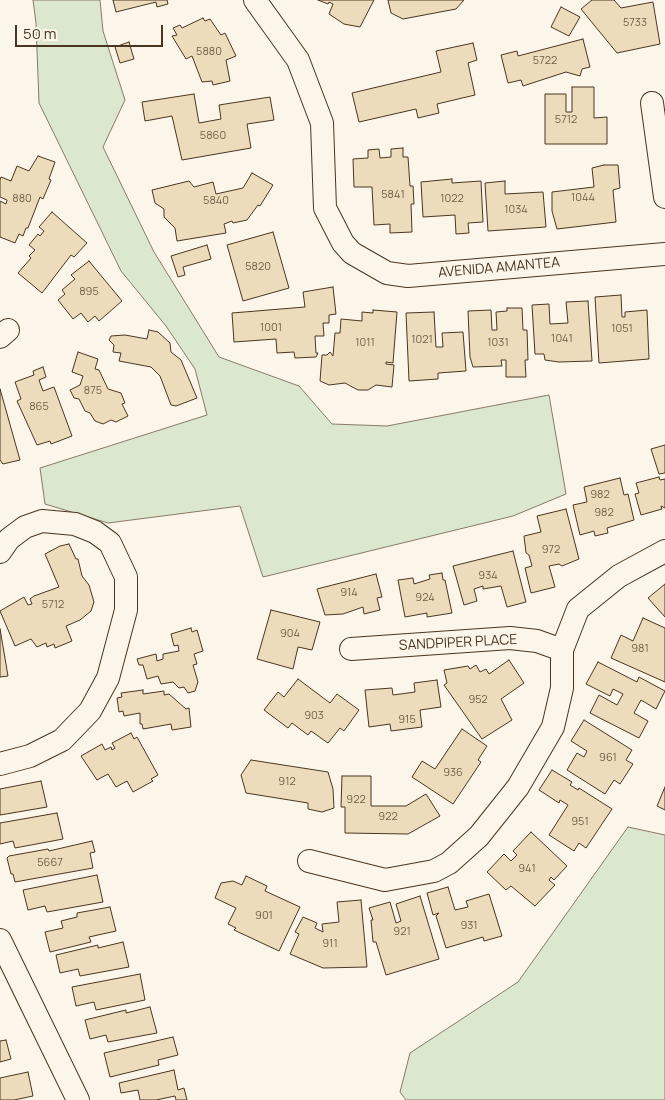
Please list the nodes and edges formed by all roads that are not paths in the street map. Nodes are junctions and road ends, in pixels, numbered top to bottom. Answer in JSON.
{"nodes":[{"id":1,"x":255,"y":0,"type":"edge"},
{"id":2,"x":652,"y":103,"type":"dead end"},
{"id":3,"x":665,"y":197,"type":"edge"},
{"id":4,"x":665,"y":254,"type":"edge"},
{"id":5,"x":665,"y":551,"type":"edge"},
{"id":6,"x":0,"y":552,"type":"edge"},
{"id":7,"x":351,"y":649,"type":"dead end"},
{"id":8,"x":562,"y":650,"type":"junction"},
{"id":9,"x":0,"y":764,"type":"edge"},
{"id":10,"x":309,"y":861,"type":"dead end"},
{"id":11,"x":0,"y":940,"type":"edge"},
{"id":12,"x":78,"y":1100,"type":"edge"}],
"edges":[{"from":1,"to":4,"type":"street","name":"AVENIDA AMANTEA"},
{"from":2,"to":3,"type":"street"},
{"from":5,"to":8,"type":"street"},
{"from":6,"to":9,"type":"street"},
{"from":7,"to":8,"type":"street","name":"SANDPIPER PLACE"},
{"from":8,"to":10,"type":"street"},
{"from":11,"to":12,"type":"street"}]}
